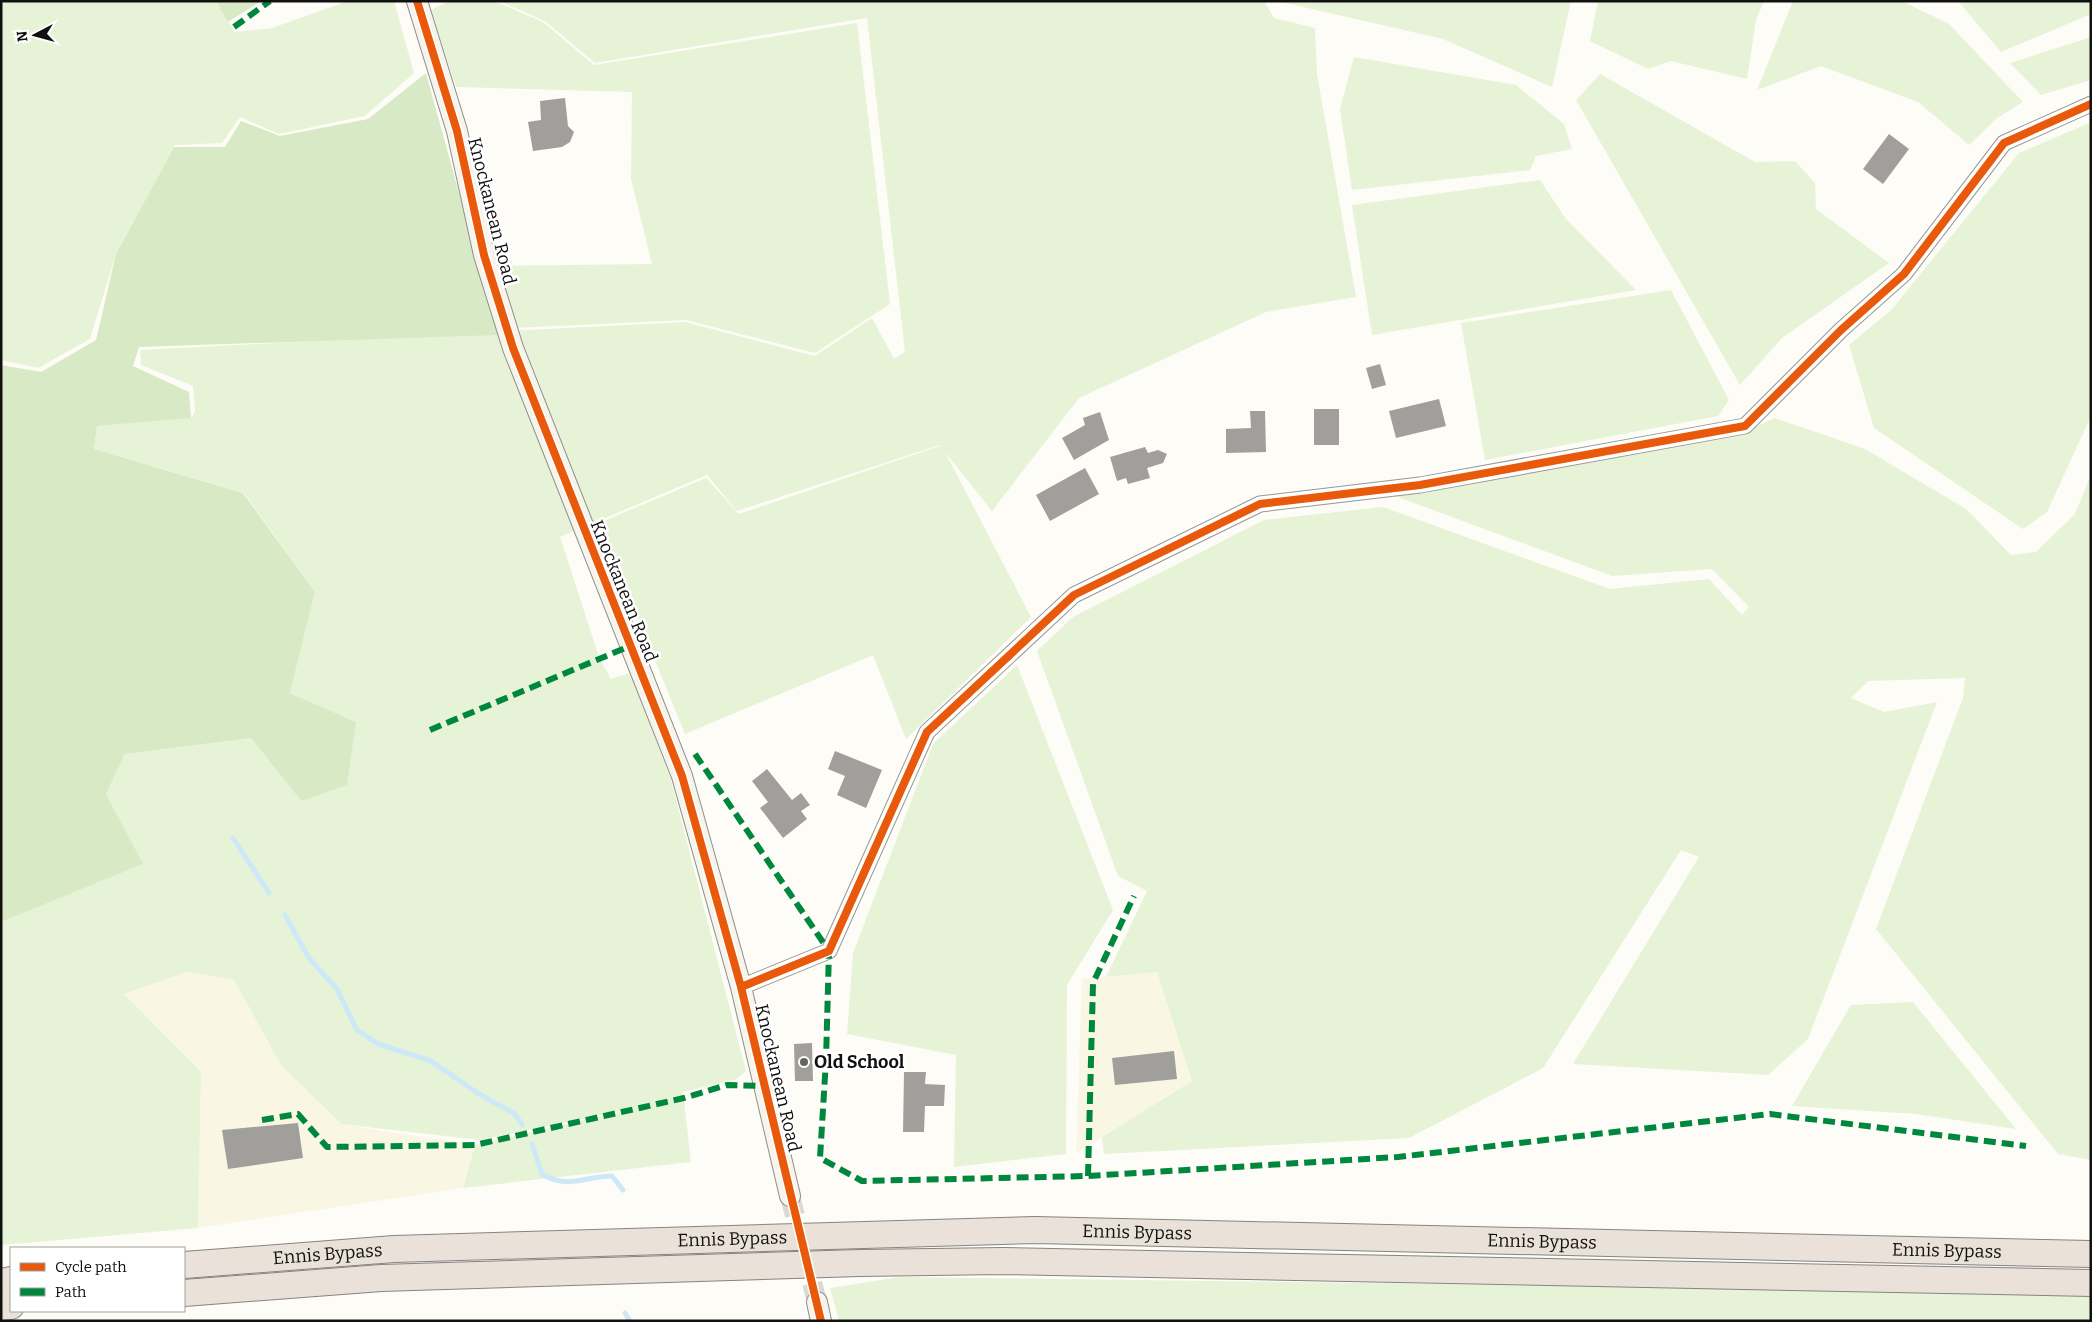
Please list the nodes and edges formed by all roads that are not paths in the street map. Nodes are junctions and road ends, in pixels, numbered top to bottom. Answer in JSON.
{"nodes":[{"id":1,"x":416,"y":1,"type":"edge"},
{"id":2,"x":2091,"y":104,"type":"edge"},
{"id":3,"x":742,"y":987,"type":"junction"},
{"id":4,"x":790,"y":1196,"type":"tunnel mouth"},
{"id":5,"x":2091,"y":1254,"type":"edge"},
{"id":6,"x":185,"y":1265,"type":"edge"},
{"id":7,"x":2091,"y":1283,"type":"edge"},
{"id":8,"x":185,"y":1293,"type":"edge"}],
"edges":[{"from":1,"to":3,"type":"street","name":"Knockanean Road"},
{"from":2,"to":3,"type":"street"},
{"from":3,"to":4,"type":"street","name":"Knockanean Road"},
{"from":5,"to":6,"type":"highway","name":"Ennis Bypass"},
{"from":7,"to":8,"type":"highway","name":"Ennis Bypass"}]}
